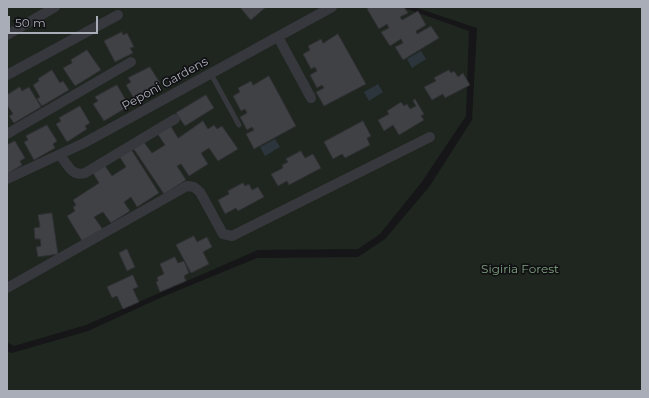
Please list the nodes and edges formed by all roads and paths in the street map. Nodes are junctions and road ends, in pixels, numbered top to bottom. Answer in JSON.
{"nodes":[{"id":1,"x":55,"y":7,"type":"edge"},
{"id":2,"x":332,"y":7,"type":"edge"},
{"id":3,"x":118,"y":15,"type":"dead end"},
{"id":4,"x":7,"y":35,"type":"edge"},
{"id":5,"x":278,"y":37,"type":"junction"},
{"id":6,"x":131,"y":62,"type":"dead end"},
{"id":7,"x":211,"y":74,"type":"junction"},
{"id":8,"x":7,"y":75,"type":"edge"},
{"id":9,"x":311,"y":98,"type":"dead end"},
{"id":10,"x":175,"y":119,"type":"dead end"},
{"id":11,"x":240,"y":125,"type":"dead end"},
{"id":12,"x":7,"y":134,"type":"edge"},
{"id":13,"x":430,"y":137,"type":"dead end"},
{"id":14,"x":60,"y":155,"type":"junction"},
{"id":15,"x":7,"y":179,"type":"edge"},
{"id":16,"x":7,"y":288,"type":"edge"}],
"edges":[{"from":1,"to":4,"type":"street"},
{"from":2,"to":5,"type":"street","name":"Peponi Gardens"},
{"from":3,"to":8,"type":"street"},
{"from":5,"to":7,"type":"street","name":"Peponi Gardens"},
{"from":5,"to":9,"type":"street"},
{"from":6,"to":12,"type":"street"},
{"from":7,"to":11,"type":"lane"},
{"from":7,"to":14,"type":"street","name":"Peponi Gardens"},
{"from":10,"to":14,"type":"street"},
{"from":13,"to":16,"type":"street"},
{"from":14,"to":15,"type":"street","name":"Peponi Gardens"}]}
